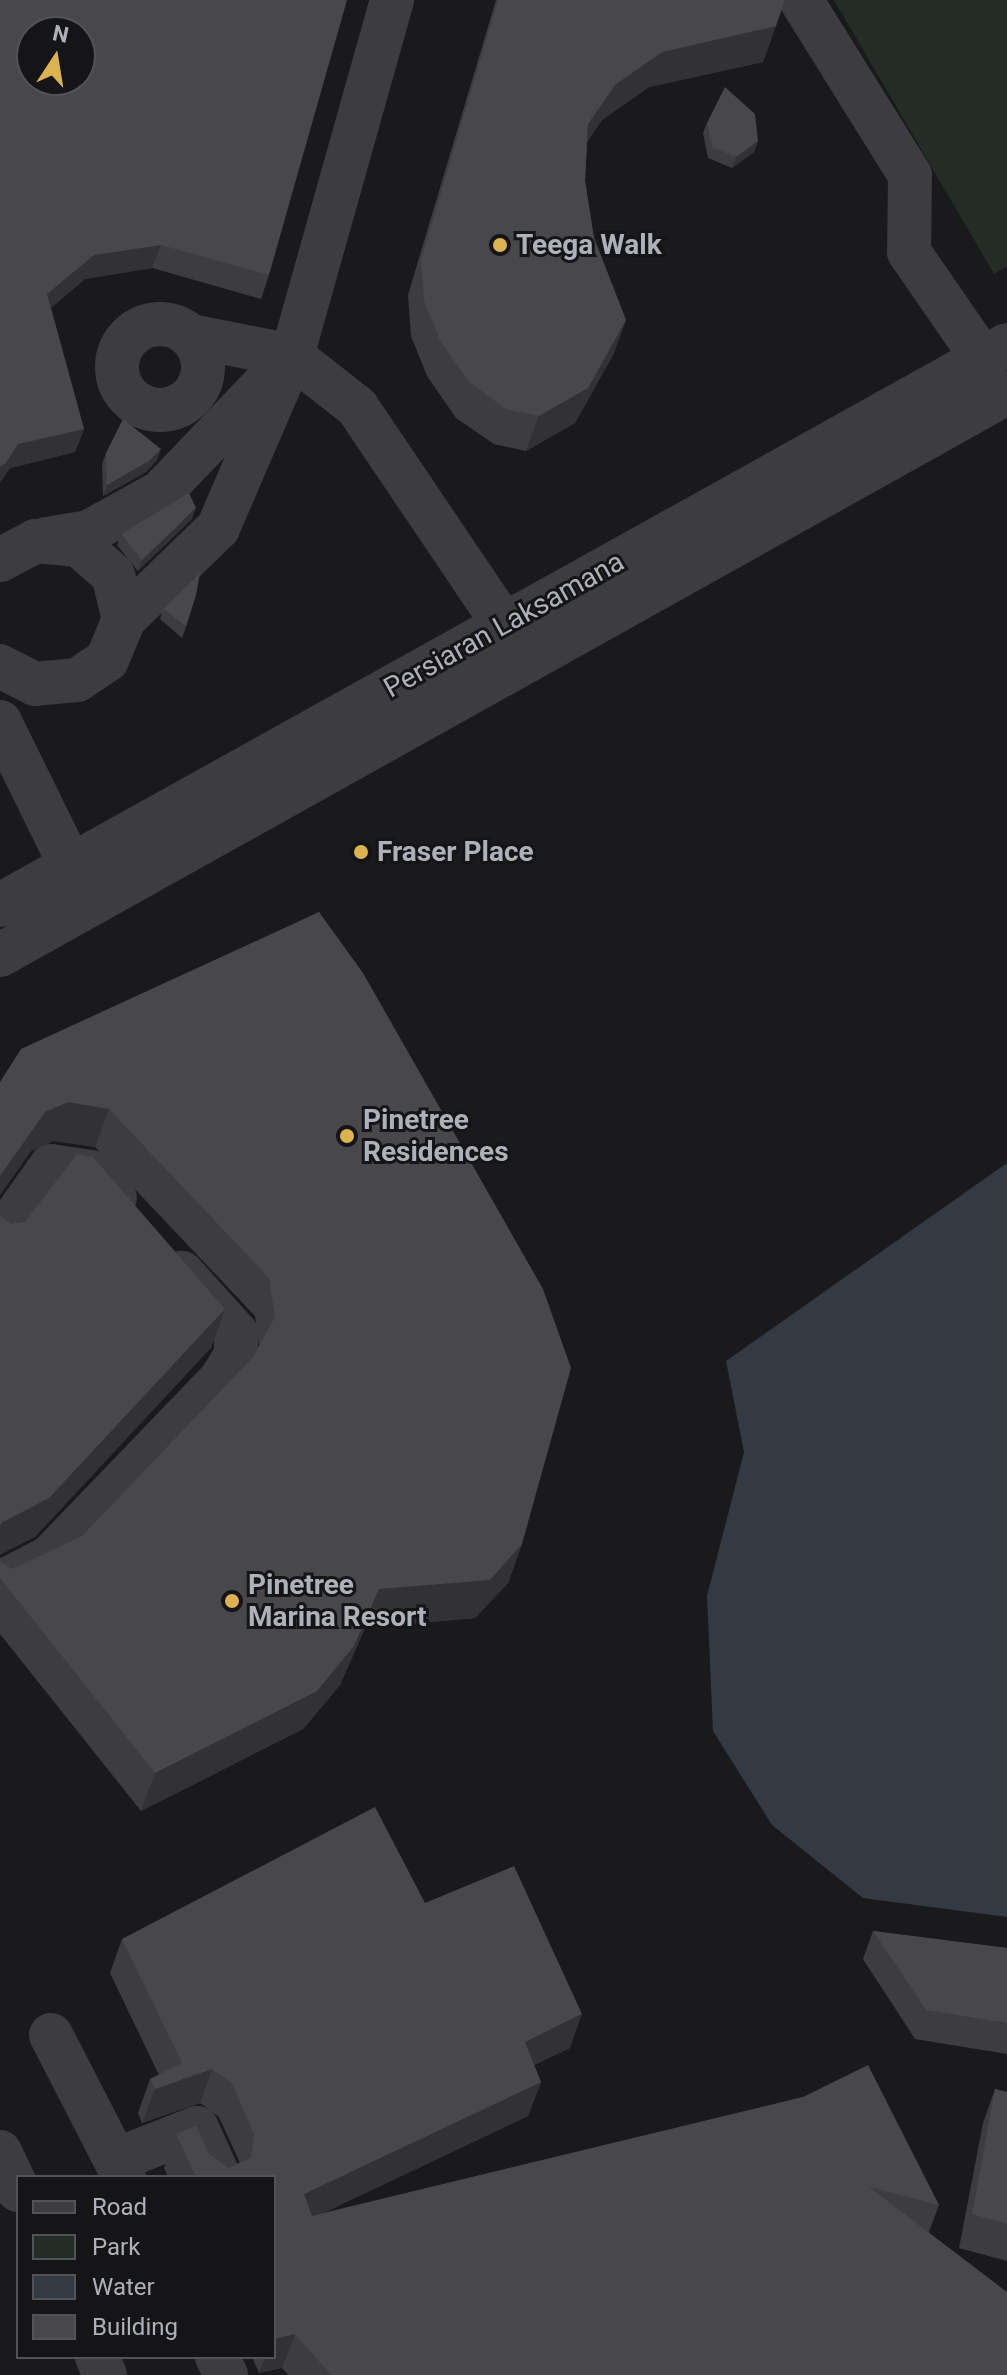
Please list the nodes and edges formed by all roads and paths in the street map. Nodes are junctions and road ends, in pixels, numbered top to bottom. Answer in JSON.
{"nodes":[{"id":1,"x":392,"y":0,"type":"edge"},
{"id":2,"x":801,"y":0,"type":"edge"},
{"id":3,"x":191,"y":336,"type":"junction"},
{"id":4,"x":292,"y":356,"type":"junction"},
{"id":5,"x":999,"y":365,"type":"edge"},
{"id":6,"x":160,"y":411,"type":"junction"},
{"id":7,"x":161,"y":492,"type":"junction"},
{"id":8,"x":18,"y":550,"type":"edge"},
{"id":9,"x":124,"y":619,"type":"junction"},
{"id":10,"x":504,"y":625,"type":"junction"},
{"id":11,"x":0,"y":666,"type":"edge"},
{"id":12,"x":0,"y":722,"type":"edge"},
{"id":13,"x":80,"y":884,"type":"junction"},
{"id":14,"x":0,"y":905,"type":"edge"},
{"id":15,"x":0,"y":955,"type":"edge"},
{"id":16,"x":0,"y":1238,"type":"edge"},
{"id":17,"x":0,"y":1583,"type":"edge"},
{"id":18,"x":51,"y":2035,"type":"dead end"},
{"id":19,"x":0,"y":2152,"type":"edge"},
{"id":20,"x":120,"y":2168,"type":"edge"},
{"id":21,"x":218,"y":2175,"type":"edge"},
{"id":22,"x":16,"y":2186,"type":"edge"}],
"edges":[{"from":1,"to":4,"type":"street"},
{"from":2,"to":5,"type":"street"},
{"from":3,"to":4,"type":"street"},
{"from":3,"to":6,"type":"street"},
{"from":3,"to":6,"type":"street"},
{"from":4,"to":7,"type":"street"},
{"from":4,"to":9,"type":"street"},
{"from":4,"to":10,"type":"street"},
{"from":5,"to":10,"type":"street","name":"Persiaran Laksamana"},
{"from":5,"to":13,"type":"street"},
{"from":6,"to":7,"type":"street"},
{"from":7,"to":8,"type":"street"},
{"from":8,"to":9,"type":"street"},
{"from":9,"to":11,"type":"street"},
{"from":10,"to":13,"type":"street","name":"Persiaran Laksamana"},
{"from":12,"to":13,"type":"street"},
{"from":13,"to":14,"type":"street","name":"Persiaran Laksamana"},
{"from":13,"to":15,"type":"street","name":"Persiaran Laksamana"},
{"from":16,"to":17,"type":"street"},
{"from":18,"to":20,"type":"street"},
{"from":19,"to":22,"type":"street"},
{"from":20,"to":21,"type":"street"}]}
